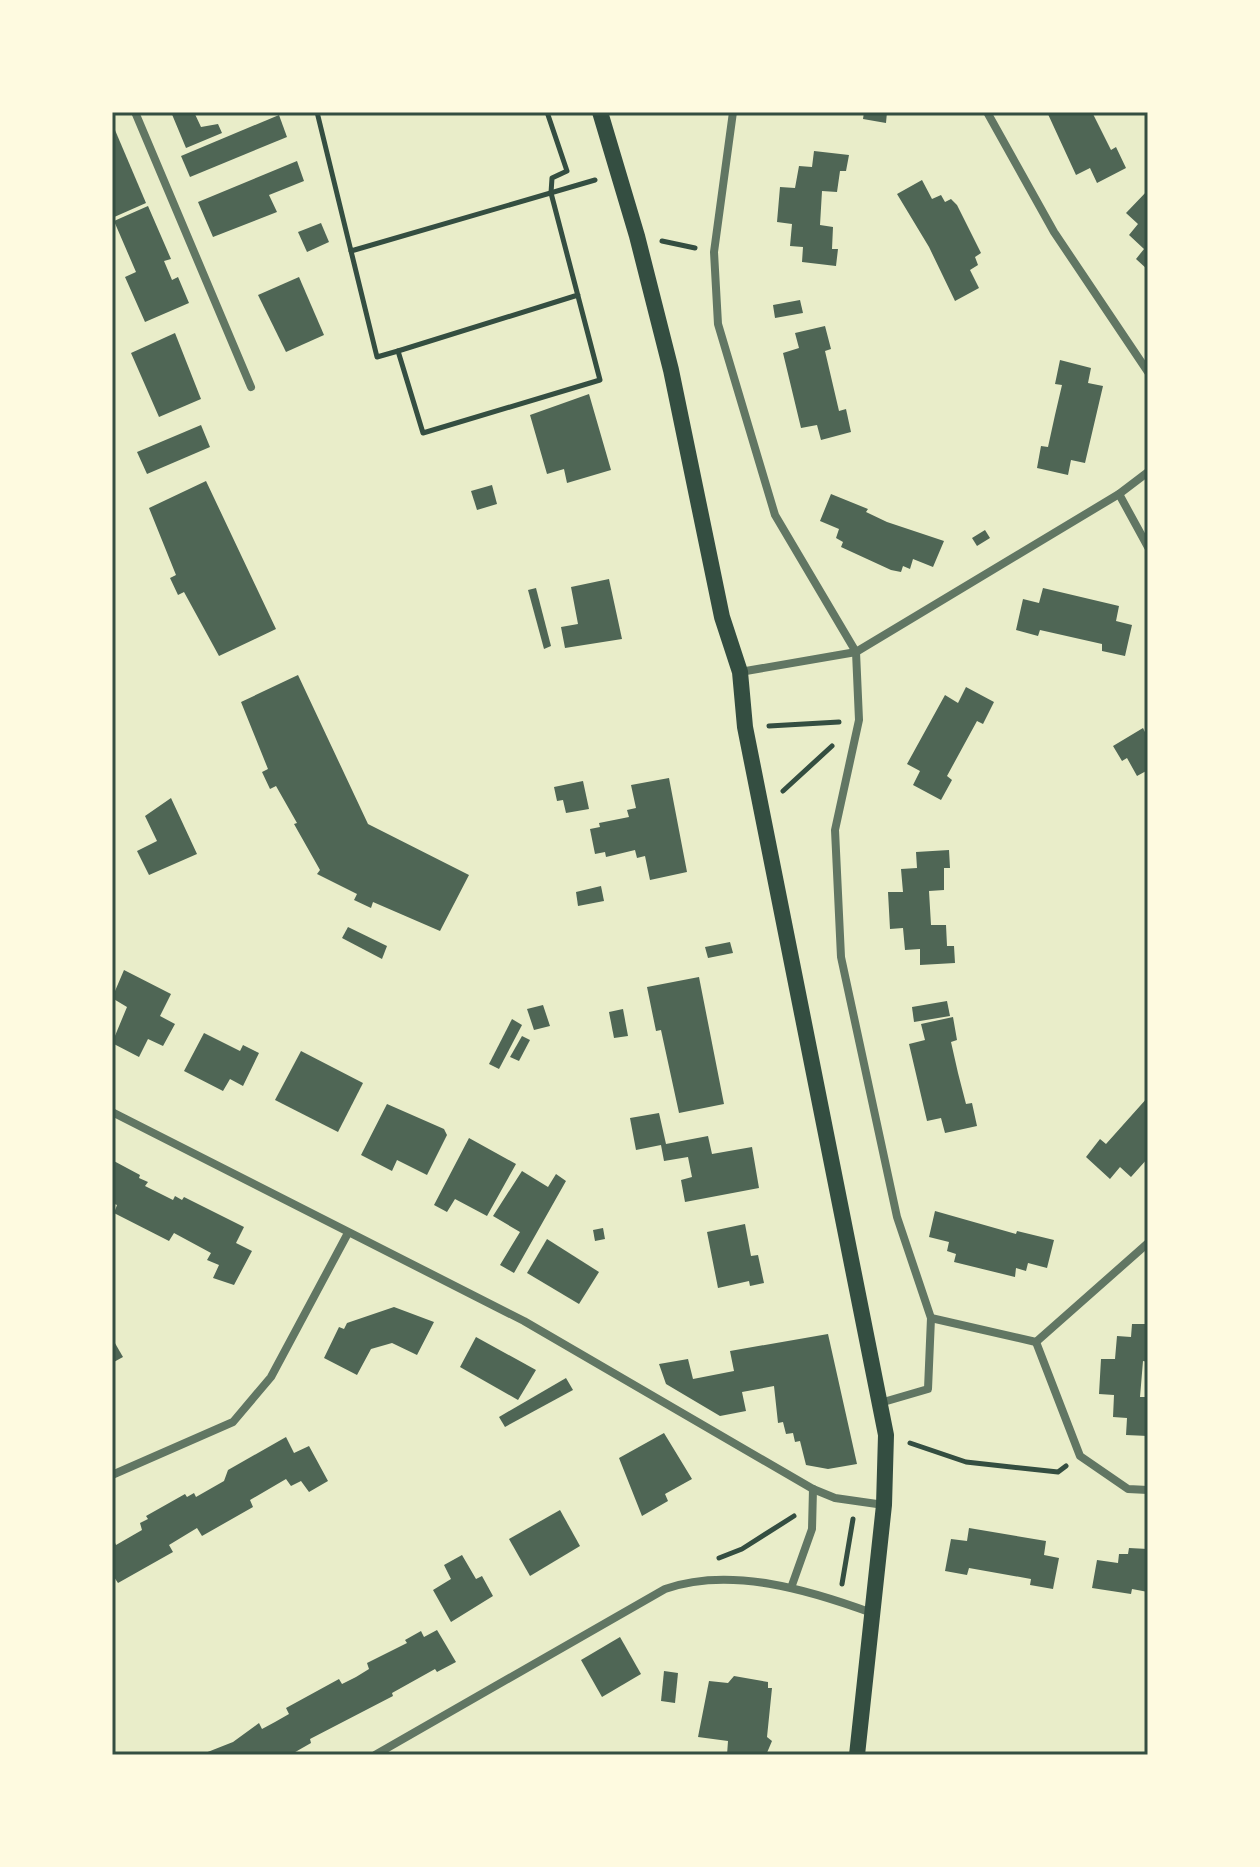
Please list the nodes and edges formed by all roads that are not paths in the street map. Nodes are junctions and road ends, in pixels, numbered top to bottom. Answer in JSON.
{"nodes":[{"id":1,"x":135,"y":112,"type":"edge"},
{"id":2,"x":600,"y":112,"type":"edge"},
{"id":3,"x":733,"y":112,"type":"edge"},
{"id":4,"x":987,"y":112,"type":"edge"},
{"id":5,"x":1148,"y":372,"type":"edge"},
{"id":6,"x":251,"y":387,"type":"dead end"},
{"id":7,"x":1148,"y":472,"type":"edge"},
{"id":8,"x":1119,"y":494,"type":"junction"},
{"id":9,"x":1148,"y":547,"type":"edge"},
{"id":10,"x":856,"y":652,"type":"junction"},
{"id":11,"x":740,"y":672,"type":"junction"},
{"id":12,"x":112,"y":1112,"type":"edge"},
{"id":13,"x":348,"y":1233,"type":"junction"},
{"id":14,"x":1148,"y":1243,"type":"edge"},
{"id":15,"x":931,"y":1318,"type":"junction"},
{"id":16,"x":1036,"y":1342,"type":"junction"},
{"id":17,"x":880,"y":1403,"type":"junction"},
{"id":18,"x":112,"y":1475,"type":"edge"},
{"id":19,"x":813,"y":1489,"type":"junction"},
{"id":20,"x":1148,"y":1490,"type":"edge"},
{"id":21,"x":884,"y":1505,"type":"junction"},
{"id":22,"x":791,"y":1588,"type":"junction"},
{"id":23,"x":872,"y":1613,"type":"junction"},
{"id":24,"x":375,"y":1755,"type":"edge"},
{"id":25,"x":857,"y":1755,"type":"edge"}],
"edges":[{"from":1,"to":6,"type":"street"},
{"from":2,"to":11,"type":"main road"},
{"from":3,"to":10,"type":"street"},
{"from":4,"to":5,"type":"street"},
{"from":7,"to":8,"type":"street"},
{"from":8,"to":9,"type":"street"},
{"from":8,"to":10,"type":"street"},
{"from":10,"to":11,"type":"street"},
{"from":10,"to":15,"type":"street"},
{"from":11,"to":17,"type":"main road"},
{"from":12,"to":13,"type":"street"},
{"from":13,"to":18,"type":"street"},
{"from":13,"to":19,"type":"street"},
{"from":14,"to":16,"type":"street"},
{"from":15,"to":16,"type":"street"},
{"from":15,"to":17,"type":"street"},
{"from":16,"to":20,"type":"street"},
{"from":17,"to":21,"type":"main road"},
{"from":19,"to":21,"type":"street"},
{"from":19,"to":22,"type":"street"},
{"from":21,"to":23,"type":"main road"},
{"from":22,"to":23,"type":"street"},
{"from":22,"to":24,"type":"street"},
{"from":23,"to":25,"type":"main road"}]}
